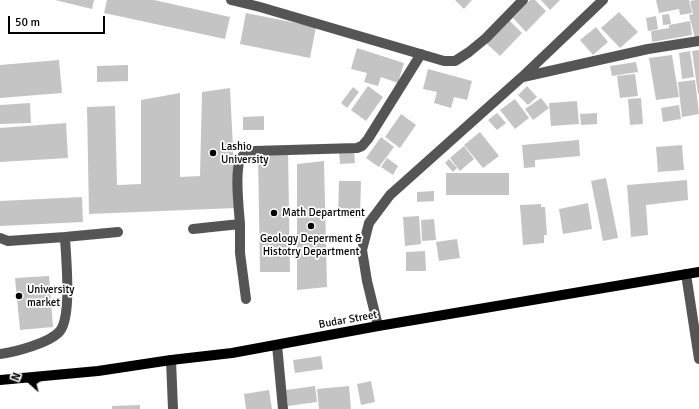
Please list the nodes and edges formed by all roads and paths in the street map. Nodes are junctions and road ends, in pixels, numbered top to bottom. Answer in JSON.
{"nodes":[{"id":1,"x":231,"y":0,"type":"edge"},
{"id":2,"x":523,"y":0,"type":"edge"},
{"id":3,"x":603,"y":0,"type":"edge"},
{"id":4,"x":699,"y":41,"type":"edge"},
{"id":5,"x":421,"y":54,"type":"junction"},
{"id":6,"x":522,"y":77,"type":"junction"},
{"id":7,"x":240,"y":224,"type":"junction"},
{"id":8,"x":194,"y":229,"type":"dead end"},
{"id":9,"x":118,"y":232,"type":"dead end"},
{"id":10,"x":65,"y":237,"type":"junction"},
{"id":11,"x":0,"y":238,"type":"edge"},
{"id":12,"x":699,"y":272,"type":"edge"},
{"id":13,"x":686,"y":274,"type":"junction"},
{"id":14,"x":246,"y":298,"type":"dead end"},
{"id":15,"x":378,"y":326,"type":"junction"},
{"id":16,"x":277,"y":345,"type":"junction"},
{"id":17,"x":0,"y":354,"type":"edge"},
{"id":18,"x":699,"y":359,"type":"edge"},
{"id":19,"x":171,"y":360,"type":"junction"},
{"id":20,"x":0,"y":380,"type":"edge"},
{"id":21,"x":173,"y":409,"type":"edge"},
{"id":22,"x":283,"y":409,"type":"edge"}],
"edges":[{"from":1,"to":5,"type":"street"},
{"from":2,"to":5,"type":"street"},
{"from":3,"to":6,"type":"street"},
{"from":4,"to":6,"type":"street"},
{"from":5,"to":7,"type":"street"},
{"from":6,"to":15,"type":"street"},
{"from":7,"to":8,"type":"street"},
{"from":7,"to":14,"type":"street"},
{"from":9,"to":10,"type":"street"},
{"from":10,"to":11,"type":"street"},
{"from":10,"to":17,"type":"street"},
{"from":12,"to":13,"type":"main road","name":"Budar Street"},
{"from":13,"to":15,"type":"main road","name":"Budar Street"},
{"from":13,"to":18,"type":"street"},
{"from":15,"to":16,"type":"main road","name":"Budar Street"},
{"from":16,"to":19,"type":"main road","name":"Budar Street"},
{"from":16,"to":22,"type":"street"},
{"from":19,"to":20,"type":"main road","name":"Budar Street"},
{"from":19,"to":21,"type":"street"}]}
